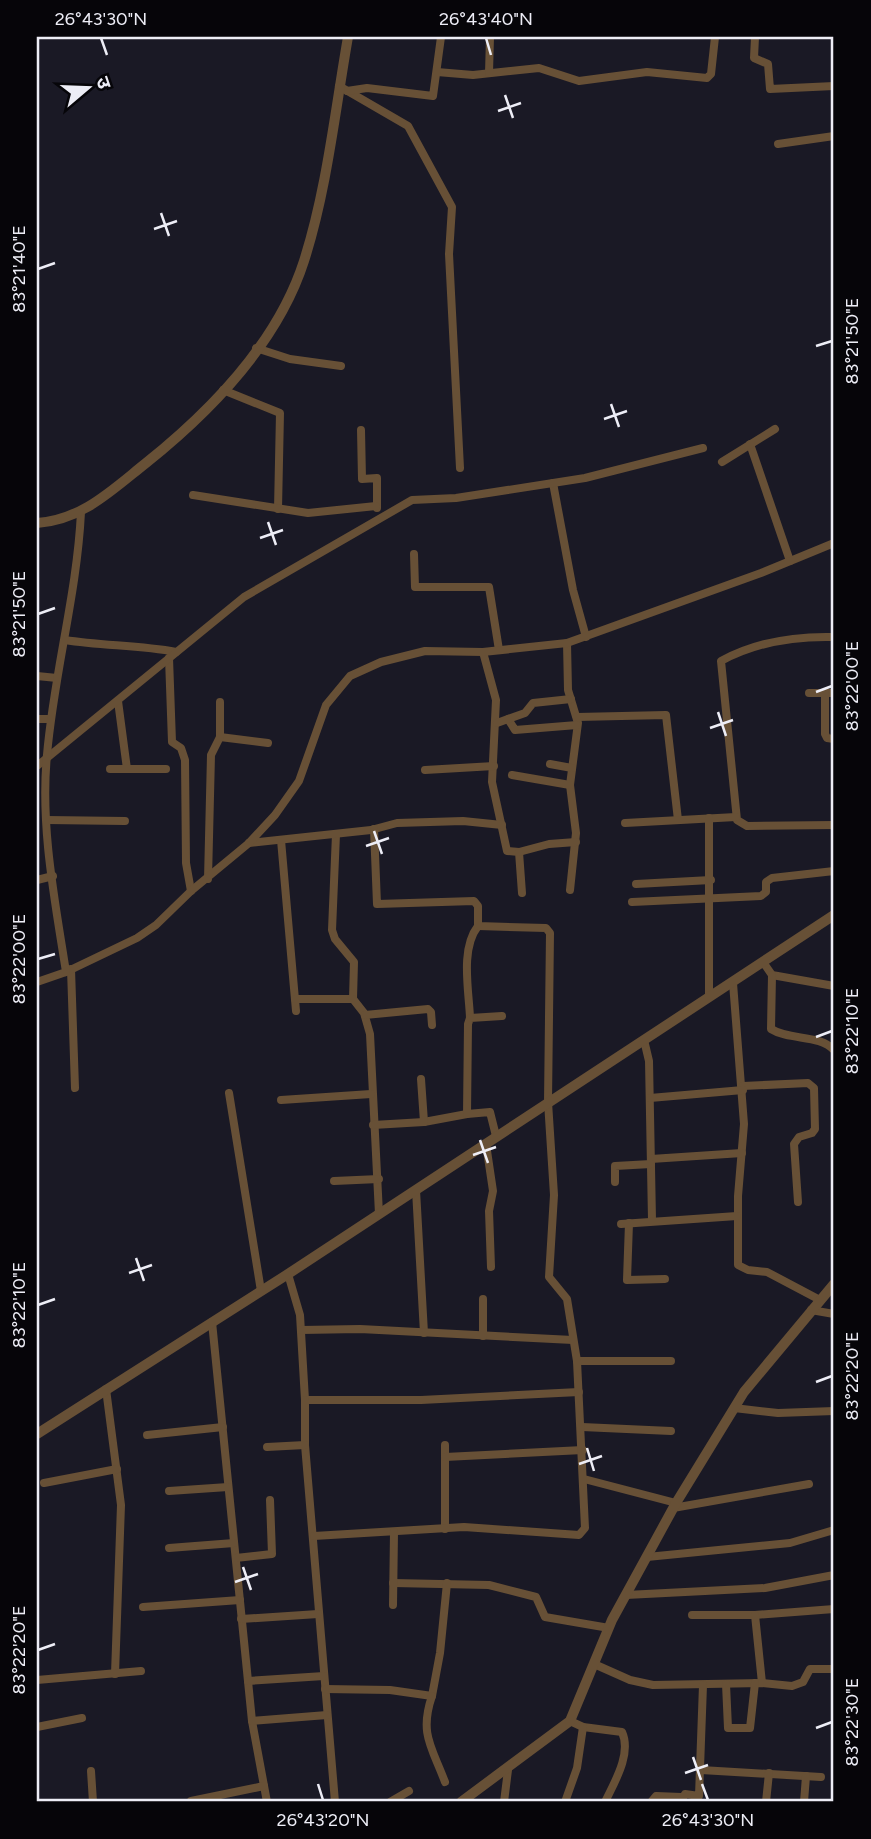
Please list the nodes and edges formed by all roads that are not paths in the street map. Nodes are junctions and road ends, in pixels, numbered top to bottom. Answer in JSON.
{"nodes":[{"id":1,"x":348,"y":37,"type":"edge"},
{"id":2,"x":440,"y":37,"type":"edge"},
{"id":3,"x":490,"y":37,"type":"edge"},
{"id":4,"x":715,"y":37,"type":"edge"},
{"id":5,"x":755,"y":37,"type":"edge"},
{"id":6,"x":437,"y":72,"type":"junction"},
{"id":7,"x":489,"y":73,"type":"junction"},
{"id":8,"x":834,"y":86,"type":"edge"},
{"id":9,"x":343,"y":88,"type":"junction"},
{"id":10,"x":834,"y":136,"type":"edge"},
{"id":11,"x":778,"y":144,"type":"dead end"},
{"id":12,"x":257,"y":348,"type":"junction"},
{"id":13,"x":341,"y":366,"type":"dead end"},
{"id":14,"x":223,"y":390,"type":"junction"},
{"id":15,"x":775,"y":429,"type":"dead end"},
{"id":16,"x":361,"y":430,"type":"dead end"},
{"id":17,"x":750,"y":444,"type":"junction"},
{"id":18,"x":703,"y":448,"type":"dead end"},
{"id":19,"x":722,"y":462,"type":"dead end"},
{"id":20,"x":460,"y":468,"type":"dead end"},
{"id":21,"x":553,"y":483,"type":"junction"},
{"id":22,"x":193,"y":495,"type":"dead end"},
{"id":23,"x":376,"y":506,"type":"junction"},
{"id":24,"x":278,"y":509,"type":"junction"},
{"id":25,"x":81,"y":512,"type":"junction"},
{"id":26,"x":379,"y":518,"type":"junction"},
{"id":27,"x":37,"y":523,"type":"edge"},
{"id":28,"x":834,"y":543,"type":"edge"},
{"id":29,"x":414,"y":554,"type":"dead end"},
{"id":30,"x":790,"y":561,"type":"junction"},
{"id":31,"x":586,"y":637,"type":"junction"},
{"id":32,"x":834,"y":637,"type":"edge"},
{"id":33,"x":65,"y":639,"type":"junction"},
{"id":34,"x":567,"y":643,"type":"junction"},
{"id":35,"x":499,"y":650,"type":"junction"},
{"id":36,"x":483,"y":652,"type":"junction"},
{"id":37,"x":173,"y":655,"type":"junction"},
{"id":38,"x":37,"y":676,"type":"edge"},
{"id":39,"x":58,"y":678,"type":"junction"},
{"id":40,"x":809,"y":693,"type":"dead end"},
{"id":41,"x":830,"y":693,"type":"edge"},
{"id":42,"x":571,"y":699,"type":"junction"},
{"id":43,"x":118,"y":701,"type":"junction"},
{"id":44,"x":220,"y":702,"type":"dead end"},
{"id":45,"x":37,"y":719,"type":"edge"},
{"id":46,"x":50,"y":719,"type":"junction"},
{"id":47,"x":508,"y":719,"type":"junction"},
{"id":48,"x":577,"y":721,"type":"junction"},
{"id":49,"x":498,"y":723,"type":"junction"},
{"id":50,"x":220,"y":737,"type":"junction"},
{"id":51,"x":834,"y":739,"type":"edge"},
{"id":52,"x":268,"y":743,"type":"dead end"},
{"id":53,"x":46,"y":758,"type":"junction"},
{"id":54,"x":550,"y":764,"type":"dead end"},
{"id":55,"x":37,"y":766,"type":"edge"},
{"id":56,"x":494,"y":766,"type":"junction"},
{"id":57,"x":166,"y":768,"type":"dead end"},
{"id":58,"x":572,"y":768,"type":"junction"},
{"id":59,"x":110,"y":769,"type":"dead end"},
{"id":60,"x":127,"y":769,"type":"junction"},
{"id":61,"x":425,"y":770,"type":"dead end"},
{"id":62,"x":513,"y":775,"type":"dead end"},
{"id":63,"x":570,"y":785,"type":"junction"},
{"id":64,"x":736,"y":817,"type":"junction"},
{"id":65,"x":709,"y":818,"type":"junction"},
{"id":66,"x":47,"y":820,"type":"junction"},
{"id":67,"x":678,"y":820,"type":"junction"},
{"id":68,"x":125,"y":821,"type":"dead end"},
{"id":69,"x":625,"y":823,"type":"dead end"},
{"id":70,"x":502,"y":825,"type":"junction"},
{"id":71,"x":834,"y":825,"type":"edge"},
{"id":72,"x":374,"y":829,"type":"junction"},
{"id":73,"x":336,"y":834,"type":"junction"},
{"id":74,"x":281,"y":840,"type":"junction"},
{"id":75,"x":576,"y":842,"type":"junction"},
{"id":76,"x":249,"y":843,"type":"junction"},
{"id":77,"x":519,"y":852,"type":"junction"},
{"id":78,"x":834,"y":871,"type":"edge"},
{"id":79,"x":52,"y":876,"type":"junction"},
{"id":80,"x":208,"y":879,"type":"junction"},
{"id":81,"x":37,"y":880,"type":"edge"},
{"id":82,"x":711,"y":880,"type":"junction"},
{"id":83,"x":636,"y":884,"type":"dead end"},
{"id":84,"x":570,"y":890,"type":"dead end"},
{"id":85,"x":191,"y":891,"type":"junction"},
{"id":86,"x":522,"y":893,"type":"dead end"},
{"id":87,"x":711,"y":898,"type":"junction"},
{"id":88,"x":632,"y":902,"type":"dead end"},
{"id":89,"x":834,"y":915,"type":"edge"},
{"id":90,"x":478,"y":926,"type":"junction"},
{"id":91,"x":763,"y":962,"type":"junction"},
{"id":92,"x":69,"y":970,"type":"junction"},
{"id":93,"x":772,"y":975,"type":"junction"},
{"id":94,"x":37,"y":982,"type":"edge"},
{"id":95,"x":733,"y":983,"type":"junction"},
{"id":96,"x":834,"y":986,"type":"edge"},
{"id":97,"x":709,"y":997,"type":"junction"},
{"id":98,"x":295,"y":999,"type":"junction"},
{"id":99,"x":353,"y":999,"type":"junction"},
{"id":100,"x":296,"y":1011,"type":"dead end"},
{"id":101,"x":365,"y":1015,"type":"junction"},
{"id":102,"x":502,"y":1016,"type":"dead end"},
{"id":103,"x":470,"y":1018,"type":"junction"},
{"id":104,"x":432,"y":1025,"type":"dead end"},
{"id":105,"x":643,"y":1040,"type":"junction"},
{"id":106,"x":834,"y":1051,"type":"edge"},
{"id":107,"x":421,"y":1079,"type":"dead end"},
{"id":108,"x":75,"y":1088,"type":"dead end"},
{"id":109,"x":743,"y":1088,"type":"junction"},
{"id":110,"x":229,"y":1093,"type":"dead end"},
{"id":111,"x":371,"y":1094,"type":"junction"},
{"id":112,"x":650,"y":1098,"type":"junction"},
{"id":113,"x":281,"y":1100,"type":"dead end"},
{"id":114,"x":548,"y":1102,"type":"junction"},
{"id":115,"x":467,"y":1114,"type":"junction"},
{"id":116,"x":424,"y":1122,"type":"junction"},
{"id":117,"x":373,"y":1125,"type":"junction"},
{"id":118,"x":496,"y":1136,"type":"junction"},
{"id":119,"x":486,"y":1144,"type":"junction"},
{"id":120,"x":742,"y":1153,"type":"junction"},
{"id":121,"x":651,"y":1161,"type":"junction"},
{"id":122,"x":379,"y":1179,"type":"junction"},
{"id":123,"x":334,"y":1181,"type":"dead end"},
{"id":124,"x":615,"y":1182,"type":"dead end"},
{"id":125,"x":416,"y":1190,"type":"junction"},
{"id":126,"x":798,"y":1202,"type":"dead end"},
{"id":127,"x":379,"y":1214,"type":"junction"},
{"id":128,"x":737,"y":1216,"type":"junction"},
{"id":129,"x":652,"y":1220,"type":"junction"},
{"id":130,"x":491,"y":1267,"type":"dead end"},
{"id":131,"x":288,"y":1274,"type":"junction"},
{"id":132,"x":665,"y":1279,"type":"dead end"},
{"id":133,"x":834,"y":1284,"type":"edge"},
{"id":134,"x":261,"y":1291,"type":"junction"},
{"id":135,"x":483,"y":1298,"type":"dead end"},
{"id":136,"x":820,"y":1300,"type":"junction"},
{"id":137,"x":811,"y":1310,"type":"junction"},
{"id":138,"x":834,"y":1314,"type":"edge"},
{"id":139,"x":212,"y":1322,"type":"junction"},
{"id":140,"x":301,"y":1330,"type":"junction"},
{"id":141,"x":424,"y":1333,"type":"junction"},
{"id":142,"x":483,"y":1336,"type":"junction"},
{"id":143,"x":573,"y":1340,"type":"junction"},
{"id":144,"x":577,"y":1361,"type":"junction"},
{"id":145,"x":671,"y":1361,"type":"dead end"},
{"id":146,"x":106,"y":1389,"type":"junction"},
{"id":147,"x":579,"y":1392,"type":"junction"},
{"id":148,"x":305,"y":1400,"type":"junction"},
{"id":149,"x":734,"y":1408,"type":"junction"},
{"id":150,"x":834,"y":1410,"type":"edge"},
{"id":151,"x":223,"y":1427,"type":"junction"},
{"id":152,"x":582,"y":1427,"type":"junction"},
{"id":153,"x":671,"y":1431,"type":"dead end"},
{"id":154,"x":37,"y":1434,"type":"edge"},
{"id":155,"x":148,"y":1435,"type":"dead end"},
{"id":156,"x":305,"y":1445,"type":"junction"},
{"id":157,"x":445,"y":1445,"type":"dead end"},
{"id":158,"x":267,"y":1447,"type":"dead end"},
{"id":159,"x":583,"y":1450,"type":"junction"},
{"id":160,"x":445,"y":1457,"type":"junction"},
{"id":161,"x":117,"y":1469,"type":"junction"},
{"id":162,"x":584,"y":1479,"type":"junction"},
{"id":163,"x":44,"y":1483,"type":"dead end"},
{"id":164,"x":809,"y":1484,"type":"dead end"},
{"id":165,"x":228,"y":1487,"type":"junction"},
{"id":166,"x":169,"y":1491,"type":"dead end"},
{"id":167,"x":270,"y":1500,"type":"dead end"},
{"id":168,"x":675,"y":1506,"type":"junction"},
{"id":169,"x":445,"y":1529,"type":"junction"},
{"id":170,"x":834,"y":1530,"type":"edge"},
{"id":171,"x":394,"y":1532,"type":"junction"},
{"id":172,"x":314,"y":1536,"type":"junction"},
{"id":173,"x":234,"y":1543,"type":"junction"},
{"id":174,"x":169,"y":1548,"type":"dead end"},
{"id":175,"x":236,"y":1558,"type":"junction"},
{"id":176,"x":647,"y":1558,"type":"junction"},
{"id":177,"x":834,"y":1576,"type":"edge"},
{"id":178,"x":393,"y":1583,"type":"junction"},
{"id":179,"x":447,"y":1583,"type":"junction"},
{"id":180,"x":626,"y":1595,"type":"junction"},
{"id":181,"x":240,"y":1600,"type":"junction"},
{"id":182,"x":393,"y":1605,"type":"dead end"},
{"id":183,"x":143,"y":1607,"type":"dead end"},
{"id":184,"x":834,"y":1609,"type":"edge"},
{"id":185,"x":318,"y":1614,"type":"junction"},
{"id":186,"x":692,"y":1615,"type":"dead end"},
{"id":187,"x":755,"y":1615,"type":"junction"},
{"id":188,"x":242,"y":1619,"type":"junction"},
{"id":189,"x":609,"y":1628,"type":"junction"},
{"id":190,"x":594,"y":1664,"type":"junction"},
{"id":191,"x":834,"y":1669,"type":"edge"},
{"id":192,"x":141,"y":1671,"type":"dead end"},
{"id":193,"x":114,"y":1674,"type":"junction"},
{"id":194,"x":324,"y":1676,"type":"junction"},
{"id":195,"x":37,"y":1680,"type":"edge"},
{"id":196,"x":248,"y":1681,"type":"junction"},
{"id":197,"x":758,"y":1683,"type":"junction"},
{"id":198,"x":703,"y":1685,"type":"junction"},
{"id":199,"x":726,"y":1685,"type":"junction"},
{"id":200,"x":325,"y":1689,"type":"junction"},
{"id":201,"x":432,"y":1696,"type":"junction"},
{"id":202,"x":327,"y":1715,"type":"junction"},
{"id":203,"x":82,"y":1718,"type":"dead end"},
{"id":204,"x":252,"y":1721,"type":"junction"},
{"id":205,"x":570,"y":1721,"type":"junction"},
{"id":206,"x":37,"y":1727,"type":"edge"},
{"id":207,"x":583,"y":1727,"type":"junction"},
{"id":208,"x":508,"y":1770,"type":"junction"},
{"id":209,"x":701,"y":1770,"type":"junction"},
{"id":210,"x":91,"y":1771,"type":"dead end"},
{"id":211,"x":769,"y":1773,"type":"junction"},
{"id":212,"x":806,"y":1776,"type":"junction"},
{"id":213,"x":821,"y":1777,"type":"dead end"},
{"id":214,"x":445,"y":1782,"type":"dead end"},
{"id":215,"x":264,"y":1786,"type":"junction"},
{"id":216,"x":409,"y":1791,"type":"dead end"},
{"id":217,"x":681,"y":1800,"type":"edge"},
{"id":218,"x":191,"y":1801,"type":"edge"},
{"id":219,"x":93,"y":1802,"type":"edge"},
{"id":220,"x":267,"y":1802,"type":"edge"},
{"id":221,"x":335,"y":1802,"type":"edge"},
{"id":222,"x":390,"y":1802,"type":"edge"},
{"id":223,"x":461,"y":1802,"type":"edge"},
{"id":224,"x":504,"y":1802,"type":"edge"},
{"id":225,"x":565,"y":1802,"type":"edge"},
{"id":226,"x":605,"y":1802,"type":"edge"},
{"id":227,"x":651,"y":1802,"type":"edge"},
{"id":228,"x":766,"y":1802,"type":"edge"},
{"id":229,"x":804,"y":1802,"type":"edge"}],
"edges":[{"from":1,"to":9,"type":"street"},
{"from":2,"to":6,"type":"street"},
{"from":3,"to":7,"type":"street"},
{"from":4,"to":7,"type":"street"},
{"from":5,"to":8,"type":"street"},
{"from":6,"to":7,"type":"street"},
{"from":6,"to":9,"type":"street"},
{"from":9,"to":12,"type":"street"},
{"from":9,"to":20,"type":"street"},
{"from":10,"to":11,"type":"street"},
{"from":12,"to":13,"type":"street"},
{"from":12,"to":14,"type":"street"},
{"from":14,"to":24,"type":"street"},
{"from":14,"to":25,"type":"street"},
{"from":15,"to":17,"type":"street"},
{"from":16,"to":23,"type":"street"},
{"from":17,"to":19,"type":"street"},
{"from":17,"to":30,"type":"street"},
{"from":18,"to":21,"type":"street"},
{"from":21,"to":26,"type":"street"},
{"from":21,"to":31,"type":"street"},
{"from":22,"to":24,"type":"street"},
{"from":23,"to":24,"type":"street"},
{"from":23,"to":26,"type":"street"},
{"from":25,"to":27,"type":"street"},
{"from":25,"to":33,"type":"street"},
{"from":26,"to":37,"type":"street"},
{"from":28,"to":30,"type":"street"},
{"from":29,"to":35,"type":"street"},
{"from":30,"to":31,"type":"street"},
{"from":31,"to":34,"type":"street"},
{"from":32,"to":64,"type":"street"},
{"from":33,"to":37,"type":"street"},
{"from":33,"to":39,"type":"street"},
{"from":34,"to":35,"type":"street"},
{"from":34,"to":42,"type":"street"},
{"from":35,"to":36,"type":"street"},
{"from":36,"to":49,"type":"street"},
{"from":36,"to":76,"type":"street"},
{"from":37,"to":43,"type":"street"},
{"from":37,"to":85,"type":"street"},
{"from":38,"to":39,"type":"street"},
{"from":39,"to":46,"type":"street"},
{"from":40,"to":41,"type":"street"},
{"from":41,"to":51,"type":"street"},
{"from":42,"to":47,"type":"street"},
{"from":42,"to":48,"type":"street"},
{"from":43,"to":53,"type":"street"},
{"from":43,"to":60,"type":"street"},
{"from":44,"to":50,"type":"street"},
{"from":45,"to":46,"type":"street"},
{"from":46,"to":53,"type":"street"},
{"from":47,"to":48,"type":"street"},
{"from":47,"to":49,"type":"street"},
{"from":48,"to":58,"type":"street"},
{"from":48,"to":67,"type":"street"},
{"from":49,"to":56,"type":"street"},
{"from":50,"to":52,"type":"street"},
{"from":50,"to":80,"type":"street"},
{"from":53,"to":55,"type":"street"},
{"from":53,"to":66,"type":"street"},
{"from":54,"to":58,"type":"street"},
{"from":56,"to":61,"type":"street"},
{"from":56,"to":70,"type":"street"},
{"from":57,"to":60,"type":"street"},
{"from":58,"to":63,"type":"street"},
{"from":59,"to":60,"type":"street"},
{"from":62,"to":63,"type":"street"},
{"from":63,"to":75,"type":"street"},
{"from":64,"to":65,"type":"street"},
{"from":64,"to":71,"type":"street"},
{"from":65,"to":67,"type":"street"},
{"from":65,"to":82,"type":"street"},
{"from":66,"to":68,"type":"street"},
{"from":66,"to":79,"type":"street"},
{"from":67,"to":69,"type":"street"},
{"from":70,"to":72,"type":"street"},
{"from":70,"to":77,"type":"street"},
{"from":72,"to":73,"type":"street"},
{"from":72,"to":90,"type":"street"},
{"from":73,"to":74,"type":"street"},
{"from":73,"to":99,"type":"street"},
{"from":74,"to":76,"type":"street"},
{"from":74,"to":98,"type":"street"},
{"from":75,"to":77,"type":"street"},
{"from":75,"to":84,"type":"street"},
{"from":76,"to":80,"type":"street"},
{"from":77,"to":86,"type":"street"},
{"from":78,"to":87,"type":"street"},
{"from":79,"to":81,"type":"street"},
{"from":79,"to":92,"type":"street"},
{"from":80,"to":85,"type":"street"},
{"from":82,"to":83,"type":"street"},
{"from":82,"to":87,"type":"street"},
{"from":85,"to":92,"type":"street"},
{"from":87,"to":88,"type":"street"},
{"from":87,"to":97,"type":"street"},
{"from":89,"to":91,"type":"street"},
{"from":90,"to":103,"type":"street"},
{"from":90,"to":114,"type":"street"},
{"from":91,"to":93,"type":"street"},
{"from":91,"to":95,"type":"street"},
{"from":92,"to":94,"type":"street"},
{"from":92,"to":108,"type":"street"},
{"from":93,"to":96,"type":"street"},
{"from":93,"to":106,"type":"street"},
{"from":95,"to":97,"type":"street"},
{"from":95,"to":109,"type":"street"},
{"from":97,"to":105,"type":"street"},
{"from":98,"to":99,"type":"street"},
{"from":98,"to":100,"type":"street"},
{"from":99,"to":101,"type":"street"},
{"from":101,"to":104,"type":"street"},
{"from":101,"to":111,"type":"street"},
{"from":102,"to":103,"type":"street"},
{"from":103,"to":115,"type":"street"},
{"from":105,"to":112,"type":"street"},
{"from":105,"to":114,"type":"street"},
{"from":107,"to":116,"type":"street"},
{"from":109,"to":112,"type":"street"},
{"from":109,"to":120,"type":"street"},
{"from":109,"to":126,"type":"street"},
{"from":110,"to":134,"type":"street"},
{"from":111,"to":113,"type":"street"},
{"from":111,"to":117,"type":"street"},
{"from":112,"to":121,"type":"street"},
{"from":114,"to":118,"type":"street"},
{"from":114,"to":143,"type":"street"},
{"from":115,"to":116,"type":"street"},
{"from":115,"to":118,"type":"street"},
{"from":116,"to":117,"type":"street"},
{"from":117,"to":122,"type":"street"},
{"from":118,"to":119,"type":"street"},
{"from":119,"to":125,"type":"street"},
{"from":119,"to":130,"type":"street"},
{"from":120,"to":121,"type":"street"},
{"from":120,"to":128,"type":"street"},
{"from":121,"to":124,"type":"street"},
{"from":121,"to":129,"type":"street"},
{"from":122,"to":123,"type":"street"},
{"from":122,"to":127,"type":"street"},
{"from":125,"to":127,"type":"street"},
{"from":125,"to":141,"type":"street"},
{"from":127,"to":131,"type":"street"},
{"from":128,"to":129,"type":"street"},
{"from":128,"to":136,"type":"street"},
{"from":129,"to":132,"type":"street"},
{"from":131,"to":134,"type":"street"},
{"from":131,"to":140,"type":"street"},
{"from":133,"to":136,"type":"street"},
{"from":134,"to":139,"type":"street"},
{"from":135,"to":142,"type":"street"},
{"from":136,"to":137,"type":"street"},
{"from":137,"to":138,"type":"street"},
{"from":137,"to":149,"type":"street"},
{"from":139,"to":146,"type":"street"},
{"from":139,"to":151,"type":"street"},
{"from":140,"to":141,"type":"street"},
{"from":140,"to":148,"type":"street"},
{"from":141,"to":142,"type":"street"},
{"from":142,"to":143,"type":"street"},
{"from":143,"to":144,"type":"street"},
{"from":144,"to":145,"type":"street"},
{"from":144,"to":147,"type":"street"},
{"from":146,"to":154,"type":"street"},
{"from":146,"to":161,"type":"street"},
{"from":147,"to":148,"type":"street"},
{"from":147,"to":152,"type":"street"},
{"from":148,"to":156,"type":"street"},
{"from":149,"to":150,"type":"street"},
{"from":149,"to":168,"type":"street"},
{"from":151,"to":155,"type":"street"},
{"from":151,"to":165,"type":"street"},
{"from":152,"to":153,"type":"street"},
{"from":152,"to":159,"type":"street"},
{"from":156,"to":158,"type":"street"},
{"from":156,"to":172,"type":"street"},
{"from":157,"to":160,"type":"street"},
{"from":159,"to":160,"type":"street"},
{"from":159,"to":162,"type":"street"},
{"from":160,"to":169,"type":"street"},
{"from":161,"to":163,"type":"street"},
{"from":161,"to":193,"type":"street"},
{"from":162,"to":168,"type":"street"},
{"from":162,"to":169,"type":"street"},
{"from":164,"to":168,"type":"street"},
{"from":165,"to":166,"type":"street"},
{"from":165,"to":173,"type":"street"},
{"from":167,"to":175,"type":"street"},
{"from":168,"to":176,"type":"street"},
{"from":169,"to":171,"type":"street"},
{"from":170,"to":176,"type":"street"},
{"from":171,"to":172,"type":"street"},
{"from":171,"to":178,"type":"street"},
{"from":172,"to":185,"type":"street"},
{"from":173,"to":174,"type":"street"},
{"from":173,"to":175,"type":"street"},
{"from":175,"to":181,"type":"street"},
{"from":176,"to":180,"type":"street"},
{"from":177,"to":180,"type":"street"},
{"from":178,"to":179,"type":"street"},
{"from":178,"to":182,"type":"street"},
{"from":179,"to":189,"type":"street"},
{"from":179,"to":201,"type":"street"},
{"from":180,"to":189,"type":"street"},
{"from":181,"to":183,"type":"street"},
{"from":181,"to":188,"type":"street"},
{"from":184,"to":187,"type":"street"},
{"from":185,"to":188,"type":"street"},
{"from":185,"to":194,"type":"street"},
{"from":186,"to":187,"type":"street"},
{"from":187,"to":197,"type":"street"},
{"from":188,"to":196,"type":"street"},
{"from":189,"to":190,"type":"street"},
{"from":190,"to":198,"type":"street"},
{"from":190,"to":205,"type":"street"},
{"from":191,"to":197,"type":"street"},
{"from":192,"to":193,"type":"street"},
{"from":193,"to":195,"type":"street"},
{"from":194,"to":196,"type":"street"},
{"from":194,"to":200,"type":"street"},
{"from":196,"to":204,"type":"street"},
{"from":197,"to":199,"type":"street"},
{"from":197,"to":199,"type":"street"},
{"from":198,"to":199,"type":"street"},
{"from":198,"to":209,"type":"street"},
{"from":200,"to":201,"type":"street"},
{"from":200,"to":202,"type":"street"},
{"from":201,"to":214,"type":"street"},
{"from":202,"to":204,"type":"street"},
{"from":202,"to":221,"type":"street"},
{"from":203,"to":206,"type":"street"},
{"from":204,"to":215,"type":"street"},
{"from":205,"to":207,"type":"street"},
{"from":205,"to":208,"type":"street"},
{"from":207,"to":225,"type":"street"},
{"from":207,"to":226,"type":"street"},
{"from":208,"to":223,"type":"street"},
{"from":208,"to":224,"type":"street"},
{"from":209,"to":211,"type":"street"},
{"from":209,"to":217,"type":"street"},
{"from":210,"to":219,"type":"street"},
{"from":211,"to":212,"type":"street"},
{"from":211,"to":228,"type":"street"},
{"from":212,"to":213,"type":"street"},
{"from":212,"to":229,"type":"street"},
{"from":215,"to":218,"type":"street"},
{"from":215,"to":220,"type":"street"},
{"from":216,"to":222,"type":"street"},
{"from":217,"to":227,"type":"street"}]}
